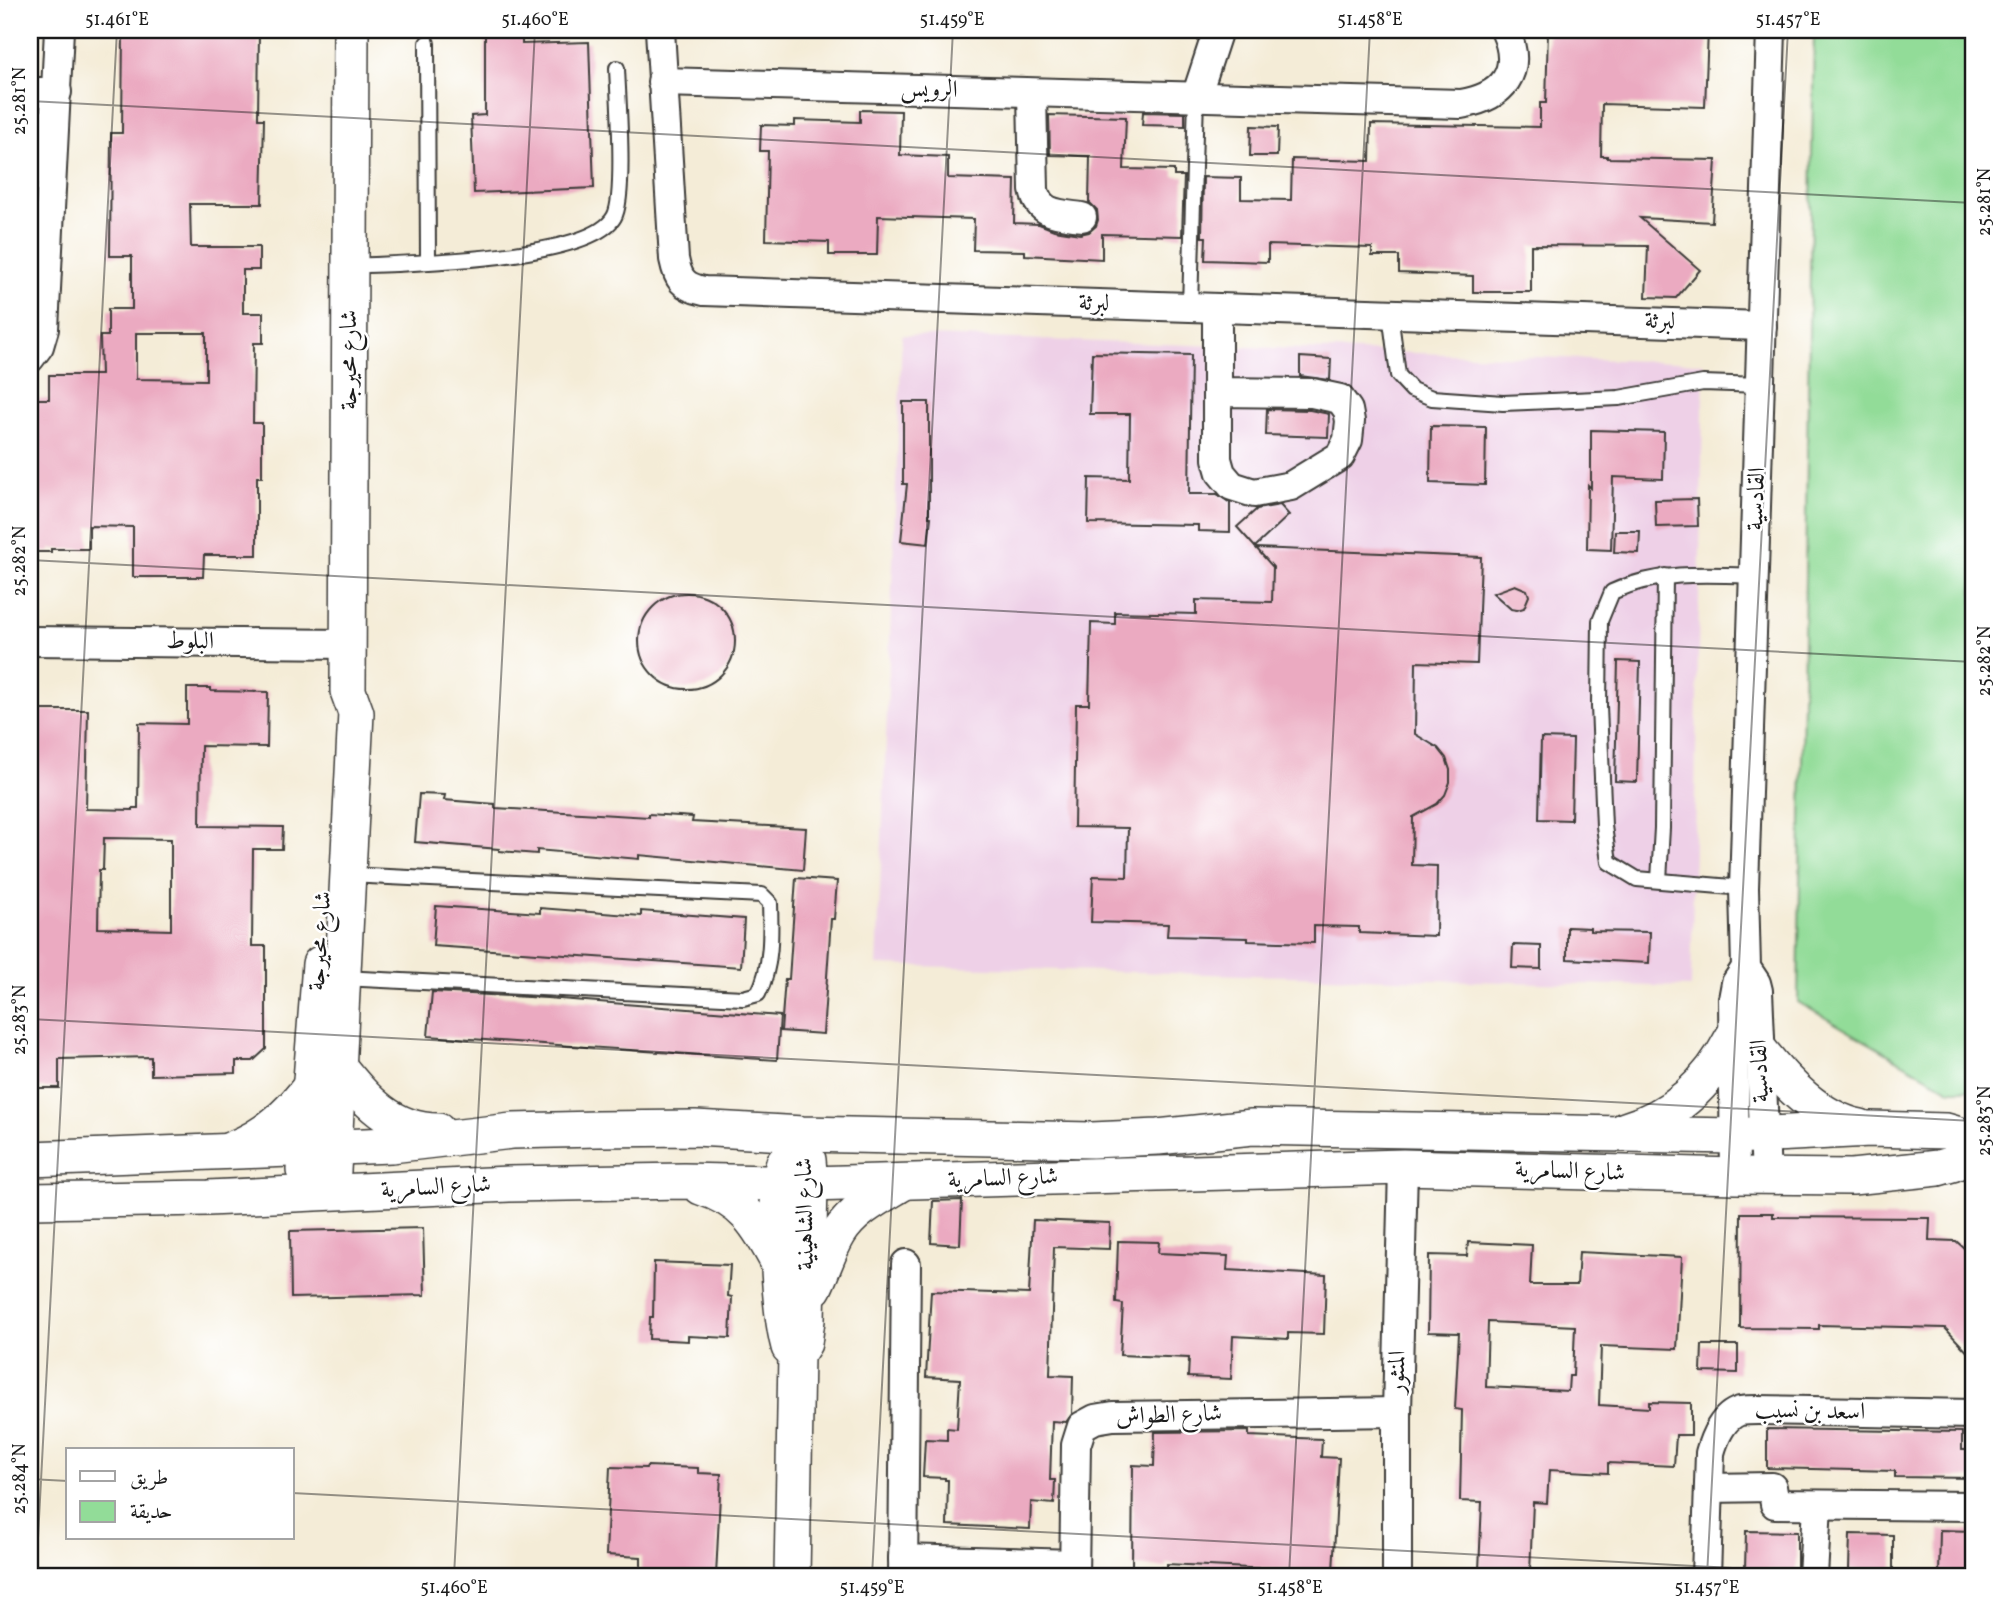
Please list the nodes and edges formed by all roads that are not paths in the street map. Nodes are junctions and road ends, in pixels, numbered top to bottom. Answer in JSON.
{"nodes":[{"id":1,"x":59,"y":30,"type":"edge"},
{"id":2,"x":351,"y":30,"type":"edge"},
{"id":3,"x":660,"y":30,"type":"edge"},
{"id":4,"x":1218,"y":30,"type":"edge"},
{"id":5,"x":1505,"y":30,"type":"edge"},
{"id":6,"x":1771,"y":30,"type":"edge"},
{"id":7,"x":427,"y":43,"type":"dead end"},
{"id":8,"x":617,"y":68,"type":"dead end"},
{"id":9,"x":662,"y":82,"type":"junction"},
{"id":10,"x":43,"y":92,"type":"edge"},
{"id":11,"x":1032,"y":93,"type":"junction"},
{"id":12,"x":1196,"y":97,"type":"junction"},
{"id":13,"x":1082,"y":217,"type":"dead end"},
{"id":14,"x":428,"y":261,"type":"junction"},
{"id":15,"x":351,"y":266,"type":"junction"},
{"id":16,"x":1203,"y":308,"type":"junction"},
{"id":17,"x":1390,"y":313,"type":"junction"},
{"id":18,"x":1762,"y":326,"type":"junction"},
{"id":19,"x":30,"y":358,"type":"edge"},
{"id":20,"x":1760,"y":385,"type":"junction"},
{"id":21,"x":1217,"y":392,"type":"junction"},
{"id":22,"x":1665,"y":576,"type":"junction"},
{"id":23,"x":1754,"y":576,"type":"junction"},
{"id":24,"x":30,"y":641,"type":"edge"},
{"id":25,"x":350,"y":644,"type":"junction"},
{"id":26,"x":348,"y":691,"type":"junction"},
{"id":27,"x":347,"y":875,"type":"junction"},
{"id":28,"x":1659,"y":880,"type":"junction"},
{"id":29,"x":1744,"y":888,"type":"junction"},
{"id":30,"x":342,"y":978,"type":"junction"},
{"id":31,"x":1747,"y":1044,"type":"junction"},
{"id":32,"x":338,"y":1066,"type":"junction"},
{"id":33,"x":310,"y":1087,"type":"junction"},
{"id":34,"x":1870,"y":1129,"type":"junction"},
{"id":35,"x":512,"y":1131,"type":"junction"},
{"id":36,"x":803,"y":1134,"type":"junction"},
{"id":37,"x":1612,"y":1134,"type":"junction"},
{"id":38,"x":1749,"y":1135,"type":"junction"},
{"id":39,"x":1973,"y":1139,"type":"edge"},
{"id":40,"x":319,"y":1148,"type":"junction"},
{"id":41,"x":224,"y":1152,"type":"junction"},
{"id":42,"x":1973,"y":1154,"type":"edge"},
{"id":43,"x":30,"y":1159,"type":"edge"},
{"id":44,"x":1404,"y":1167,"type":"junction"},
{"id":45,"x":1750,"y":1177,"type":"junction"},
{"id":46,"x":684,"y":1181,"type":"junction"},
{"id":47,"x":905,"y":1182,"type":"junction"},
{"id":48,"x":795,"y":1184,"type":"junction"},
{"id":49,"x":317,"y":1193,"type":"junction"},
{"id":50,"x":30,"y":1201,"type":"edge"},
{"id":51,"x":779,"y":1263,"type":"junction"},
{"id":52,"x":906,"y":1264,"type":"dead end"},
{"id":53,"x":808,"y":1300,"type":"junction"},
{"id":54,"x":796,"y":1354,"type":"junction"},
{"id":55,"x":1397,"y":1412,"type":"junction"},
{"id":56,"x":1973,"y":1414,"type":"edge"},
{"id":57,"x":1710,"y":1488,"type":"junction"},
{"id":58,"x":1817,"y":1506,"type":"junction"},
{"id":59,"x":1973,"y":1506,"type":"edge"},
{"id":60,"x":903,"y":1567,"type":"edge"},
{"id":61,"x":1074,"y":1570,"type":"edge"},
{"id":62,"x":792,"y":1576,"type":"edge"},
{"id":63,"x":1397,"y":1576,"type":"edge"},
{"id":64,"x":1706,"y":1576,"type":"edge"},
{"id":65,"x":1813,"y":1576,"type":"edge"}],
"edges":[{"from":1,"to":10,"type":"street"},
{"from":2,"to":15,"type":"street","name":"شارع محيرجة"},
{"from":3,"to":9,"type":"street","name":"لبرثة"},
{"from":4,"to":12,"type":"street"},
{"from":5,"to":12,"type":"street","name":"الرويس"},
{"from":6,"to":18,"type":"street","name":"القادسية"},
{"from":7,"to":14,"type":"lane"},
{"from":8,"to":14,"type":"lane"},
{"from":9,"to":11,"type":"street","name":"الرويس"},
{"from":9,"to":16,"type":"street","name":"لبرثة"},
{"from":10,"to":19,"type":"street"},
{"from":11,"to":12,"type":"street","name":"الرويس"},
{"from":11,"to":13,"type":"street"},
{"from":12,"to":16,"type":"lane"},
{"from":14,"to":15,"type":"lane"},
{"from":15,"to":25,"type":"street","name":"شارع محيرجة"},
{"from":16,"to":17,"type":"street","name":"لبرثة"},
{"from":16,"to":21,"type":"street"},
{"from":17,"to":18,"type":"street","name":"لبرثة"},
{"from":17,"to":20,"type":"lane"},
{"from":18,"to":20,"type":"street","name":"القادسية"},
{"from":20,"to":23,"type":"street","name":"القادسية"},
{"from":21,"to":21,"type":"street"},
{"from":22,"to":23,"type":"lane"},
{"from":22,"to":28,"type":"lane"},
{"from":22,"to":28,"type":"lane"},
{"from":23,"to":29,"type":"street","name":"القادسية"},
{"from":24,"to":25,"type":"street","name":"البلوط"},
{"from":25,"to":26,"type":"street","name":"شارع محيرجة"},
{"from":26,"to":27,"type":"street","name":"شارع محيرجة"},
{"from":26,"to":33,"type":"street","name":"شارع محيرجة"},
{"from":27,"to":30,"type":"street","name":"شارع محيرجة"},
{"from":27,"to":30,"type":"lane"},
{"from":28,"to":29,"type":"lane"},
{"from":29,"to":31,"type":"street","name":"القادسية"},
{"from":30,"to":32,"type":"street","name":"شارع محيرجة"},
{"from":31,"to":34,"type":"street"},
{"from":31,"to":37,"type":"street"},
{"from":31,"to":38,"type":"street","name":"القادسية"},
{"from":32,"to":35,"type":"street"},
{"from":32,"to":40,"type":"street","name":"شارع محيرجة"},
{"from":33,"to":40,"type":"street","name":"شارع محيرجة"},
{"from":33,"to":41,"type":"street"},
{"from":34,"to":38,"type":"street","name":"شارع السامرية"},
{"from":34,"to":39,"type":"street","name":"شارع السامرية"},
{"from":35,"to":36,"type":"street","name":"شارع السامرية"},
{"from":35,"to":40,"type":"street","name":"شارع السامرية"},
{"from":36,"to":37,"type":"street","name":"شارع السامرية"},
{"from":36,"to":48,"type":"street","name":"شارع الشاهينية"},
{"from":37,"to":38,"type":"street","name":"شارع السامرية"},
{"from":38,"to":45,"type":"street","name":"القادسية"},
{"from":40,"to":41,"type":"street","name":"شارع السامرية"},
{"from":40,"to":49,"type":"street","name":"شارع محيرجة"},
{"from":41,"to":43,"type":"street","name":"شارع السامرية"},
{"from":42,"to":45,"type":"street","name":"شارع السامرية"},
{"from":44,"to":45,"type":"street","name":"شارع السامرية"},
{"from":44,"to":47,"type":"street","name":"شارع السامرية"},
{"from":44,"to":55,"type":"street","name":"المنثور"},
{"from":46,"to":48,"type":"street","name":"شارع السامرية"},
{"from":46,"to":49,"type":"street","name":"شارع السامرية"},
{"from":46,"to":51,"type":"street"},
{"from":47,"to":48,"type":"street","name":"شارع السامرية"},
{"from":47,"to":53,"type":"street"},
{"from":48,"to":51,"type":"street","name":"شارع الشاهينية"},
{"from":48,"to":53,"type":"street","name":"شارع الشاهينية"},
{"from":49,"to":50,"type":"street","name":"شارع السامرية"},
{"from":51,"to":54,"type":"street","name":"شارع الشاهينية"},
{"from":52,"to":60,"type":"street"},
{"from":53,"to":54,"type":"street","name":"شارع الشاهينية"},
{"from":54,"to":62,"type":"street","name":"شارع الشاهينية"},
{"from":55,"to":61,"type":"street","name":"شارع الطواش"},
{"from":55,"to":63,"type":"street","name":"المنثور"},
{"from":56,"to":57,"type":"street","name":"اسعد بن نسيب"},
{"from":57,"to":58,"type":"street"},
{"from":57,"to":64,"type":"street","name":"اسعد بن نسيب"},
{"from":58,"to":59,"type":"street"},
{"from":58,"to":65,"type":"street"},
{"from":60,"to":61,"type":"street","name":"شارع الطواش"}]}
